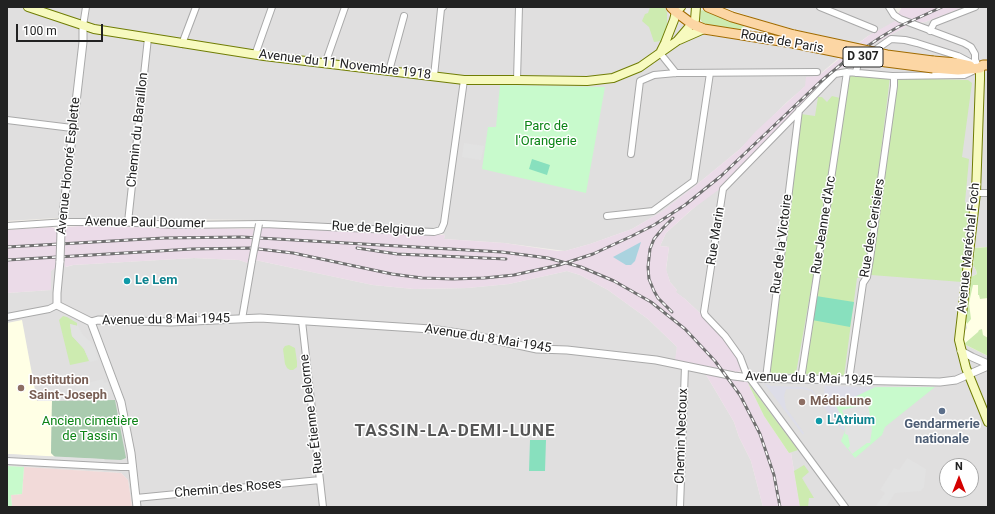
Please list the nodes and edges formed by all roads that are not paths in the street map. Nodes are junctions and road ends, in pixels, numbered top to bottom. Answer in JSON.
{"nodes":[{"id":1,"x":28,"y":7,"type":"edge"},
{"id":2,"x":86,"y":7,"type":"edge"},
{"id":3,"x":196,"y":7,"type":"edge"},
{"id":4,"x":272,"y":7,"type":"edge"},
{"id":5,"x":346,"y":7,"type":"edge"},
{"id":6,"x":443,"y":7,"type":"edge"},
{"id":7,"x":519,"y":7,"type":"edge"},
{"id":8,"x":696,"y":7,"type":"edge"},
{"id":9,"x":708,"y":7,"type":"edge"},
{"id":10,"x":820,"y":7,"type":"edge"},
{"id":11,"x":889,"y":7,"type":"edge"},
{"id":12,"x":975,"y":7,"type":"edge"},
{"id":13,"x":676,"y":9,"type":"edge"},
{"id":14,"x":404,"y":16,"type":"dead end"},
{"id":15,"x":692,"y":24,"type":"junction"},
{"id":16,"x":84,"y":26,"type":"junction"},
{"id":17,"x":704,"y":29,"type":"junction"},
{"id":18,"x":874,"y":29,"type":"dead end"},
{"id":19,"x":930,"y":31,"type":"junction"},
{"id":20,"x":148,"y":38,"type":"junction"},
{"id":21,"x":794,"y":39,"type":"junction"},
{"id":22,"x":677,"y":41,"type":"junction"},
{"id":23,"x":182,"y":44,"type":"junction"},
{"id":24,"x":660,"y":53,"type":"junction"},
{"id":25,"x":255,"y":55,"type":"junction"},
{"id":26,"x":325,"y":64,"type":"junction"},
{"id":27,"x":985,"y":68,"type":"edge"},
{"id":28,"x":389,"y":71,"type":"junction"},
{"id":29,"x":817,"y":72,"type":"dead end"},
{"id":30,"x":847,"y":72,"type":"junction"},
{"id":31,"x":676,"y":73,"type":"junction"},
{"id":32,"x":710,"y":73,"type":"junction"},
{"id":33,"x":856,"y":73,"type":"junction"},
{"id":34,"x":434,"y":76,"type":"junction"},
{"id":35,"x":894,"y":76,"type":"junction"},
{"id":36,"x":464,"y":80,"type":"junction"},
{"id":37,"x":517,"y":80,"type":"junction"},
{"id":38,"x":799,"y":110,"type":"junction"},
{"id":39,"x":7,"y":120,"type":"edge"},
{"id":40,"x":72,"y":128,"type":"junction"},
{"id":41,"x":631,"y":154,"type":"dead end"},
{"id":42,"x":976,"y":193,"type":"junction"},
{"id":43,"x":988,"y":194,"type":"edge"},
{"id":44,"x":607,"y":216,"type":"dead end"},
{"id":45,"x":61,"y":222,"type":"junction"},
{"id":46,"x":128,"y":222,"type":"junction"},
{"id":47,"x":259,"y":224,"type":"junction"},
{"id":48,"x":7,"y":226,"type":"edge"},
{"id":49,"x":57,"y":305,"type":"junction"},
{"id":50,"x":7,"y":317,"type":"edge"},
{"id":51,"x":242,"y":319,"type":"junction"},
{"id":52,"x":302,"y":321,"type":"junction"},
{"id":53,"x":91,"y":322,"type":"junction"},
{"id":54,"x":961,"y":351,"type":"junction"},
{"id":55,"x":988,"y":365,"type":"edge"},
{"id":56,"x":685,"y":366,"type":"junction"},
{"id":57,"x":969,"y":375,"type":"junction"},
{"id":58,"x":750,"y":378,"type":"junction"},
{"id":59,"x":766,"y":378,"type":"junction"},
{"id":60,"x":801,"y":378,"type":"junction"},
{"id":61,"x":849,"y":380,"type":"junction"},
{"id":62,"x":988,"y":422,"type":"edge"},
{"id":63,"x":7,"y":461,"type":"edge"},
{"id":64,"x":132,"y":467,"type":"junction"},
{"id":65,"x":320,"y":480,"type":"junction"},
{"id":66,"x":136,"y":498,"type":"junction"},
{"id":67,"x":137,"y":507,"type":"edge"},
{"id":68,"x":323,"y":507,"type":"edge"},
{"id":69,"x":680,"y":507,"type":"edge"},
{"id":70,"x":845,"y":507,"type":"edge"}],
"edges":[{"from":1,"to":16,"type":"main road","name":"Avenue du 11 Novembre 1918"},
{"from":2,"to":16,"type":"street"},
{"from":3,"to":23,"type":"street"},
{"from":4,"to":25,"type":"street"},
{"from":5,"to":26,"type":"street"},
{"from":6,"to":34,"type":"street"},
{"from":7,"to":37,"type":"street"},
{"from":8,"to":15,"type":"main road"},
{"from":9,"to":21,"type":"main road","name":"Route de Paris","number":"D 307"},
{"from":10,"to":18,"type":"street"},
{"from":11,"to":19,"type":"street"},
{"from":12,"to":19,"type":"street"},
{"from":13,"to":15,"type":"main road","name":"Route de Paris","number":"D 307"},
{"from":13,"to":24,"type":"main road"},
{"from":14,"to":28,"type":"street"},
{"from":15,"to":17,"type":"main road","name":"Route de Paris","number":"D 307"},
{"from":15,"to":22,"type":"main road","name":"Avenue du 11 Novembre 1918"},
{"from":16,"to":20,"type":"main road","name":"Avenue du 11 Novembre 1918"},
{"from":16,"to":40,"type":"street","name":"Avenue Honoré Esplette"},
{"from":17,"to":21,"type":"main road","name":"Route de Paris","number":"D 307"},
{"from":17,"to":22,"type":"main road"},
{"from":19,"to":27,"type":"street"},
{"from":20,"to":23,"type":"main road","name":"Avenue du 11 Novembre 1918"},
{"from":20,"to":46,"type":"street","name":"Chemin du Baraillon"},
{"from":21,"to":27,"type":"main road","name":"Route de Paris","number":"D 307","bridge":true},
{"from":22,"to":24,"type":"main road","name":"Avenue du 11 Novembre 1918"},
{"from":23,"to":25,"type":"main road","name":"Avenue du 11 Novembre 1918"},
{"from":24,"to":31,"type":"street"},
{"from":24,"to":37,"type":"main road","name":"Avenue du 11 Novembre 1918"},
{"from":25,"to":26,"type":"main road","name":"Avenue du 11 Novembre 1918"},
{"from":26,"to":28,"type":"main road","name":"Avenue du 11 Novembre 1918"},
{"from":27,"to":33,"type":"street"},
{"from":27,"to":35,"type":"street"},
{"from":27,"to":42,"type":"main road","name":"Avenue Maréchal Foch"},
{"from":28,"to":34,"type":"main road","name":"Avenue du 11 Novembre 1918"},
{"from":29,"to":32,"type":"street"},
{"from":30,"to":33,"type":"street"},
{"from":30,"to":38,"type":"street","name":"Rue Marin"},
{"from":30,"to":60,"type":"street","name":"Rue Jeanne d'Arc"},
{"from":31,"to":32,"type":"street"},
{"from":31,"to":41,"type":"street"},
{"from":32,"to":44,"type":"street"},
{"from":33,"to":35,"type":"street"},
{"from":34,"to":36,"type":"main road","name":"Avenue du 11 Novembre 1918"},
{"from":35,"to":61,"type":"street","name":"Rue des Cerisiers"},
{"from":36,"to":37,"type":"main road","name":"Avenue du 11 Novembre 1918"},
{"from":36,"to":47,"type":"street","name":"Rue de Belgique"},
{"from":38,"to":58,"type":"street","name":"Rue Marin"},
{"from":38,"to":59,"type":"street","name":"Rue de la Victoire"},
{"from":39,"to":40,"type":"street"},
{"from":40,"to":45,"type":"street","name":"Avenue Honoré Esplette"},
{"from":42,"to":43,"type":"street"},
{"from":42,"to":54,"type":"main road","name":"Avenue Maréchal Foch"},
{"from":45,"to":46,"type":"street","name":"Avenue Paul Doumer"},
{"from":45,"to":48,"type":"street","name":"Avenue Paul Doumer"},
{"from":45,"to":49,"type":"street","name":"Avenue Honoré Esplette","bridge":true},
{"from":46,"to":47,"type":"street","name":"Avenue Paul Doumer"},
{"from":47,"to":51,"type":"street","bridge":true},
{"from":49,"to":50,"type":"street"},
{"from":49,"to":53,"type":"street","name":"Avenue du 8 Mai 1945"},
{"from":51,"to":52,"type":"street","name":"Avenue du 8 Mai 1945"},
{"from":51,"to":53,"type":"street","name":"Avenue du 8 Mai 1945"},
{"from":52,"to":56,"type":"street","name":"Avenue du 8 Mai 1945"},
{"from":52,"to":65,"type":"street","name":"Rue Étienne Delorme"},
{"from":53,"to":64,"type":"street"},
{"from":54,"to":55,"type":"street"},
{"from":54,"to":57,"type":"main road","name":"Avenue Maréchal Foch"},
{"from":55,"to":57,"type":"street","name":"Avenue du 8 Mai 1945"},
{"from":56,"to":58,"type":"street","name":"Avenue du 8 Mai 1945"},
{"from":56,"to":69,"type":"street","name":"Chemin Nectoux"},
{"from":57,"to":61,"type":"street","name":"Avenue du 8 Mai 1945"},
{"from":57,"to":62,"type":"main road","name":"Avenue Maréchal Foch"},
{"from":58,"to":59,"type":"street","name":"Avenue du 8 Mai 1945"},
{"from":58,"to":70,"type":"street","name":"Rue Marin"},
{"from":59,"to":60,"type":"street","name":"Avenue du 8 Mai 1945"},
{"from":60,"to":61,"type":"street","name":"Avenue du 8 Mai 1945"},
{"from":63,"to":64,"type":"street"},
{"from":64,"to":66,"type":"street"},
{"from":65,"to":66,"type":"street","name":"Chemin des Roses"},
{"from":65,"to":68,"type":"street","name":"Rue Étienne Delorme"},
{"from":66,"to":67,"type":"street"}]}
